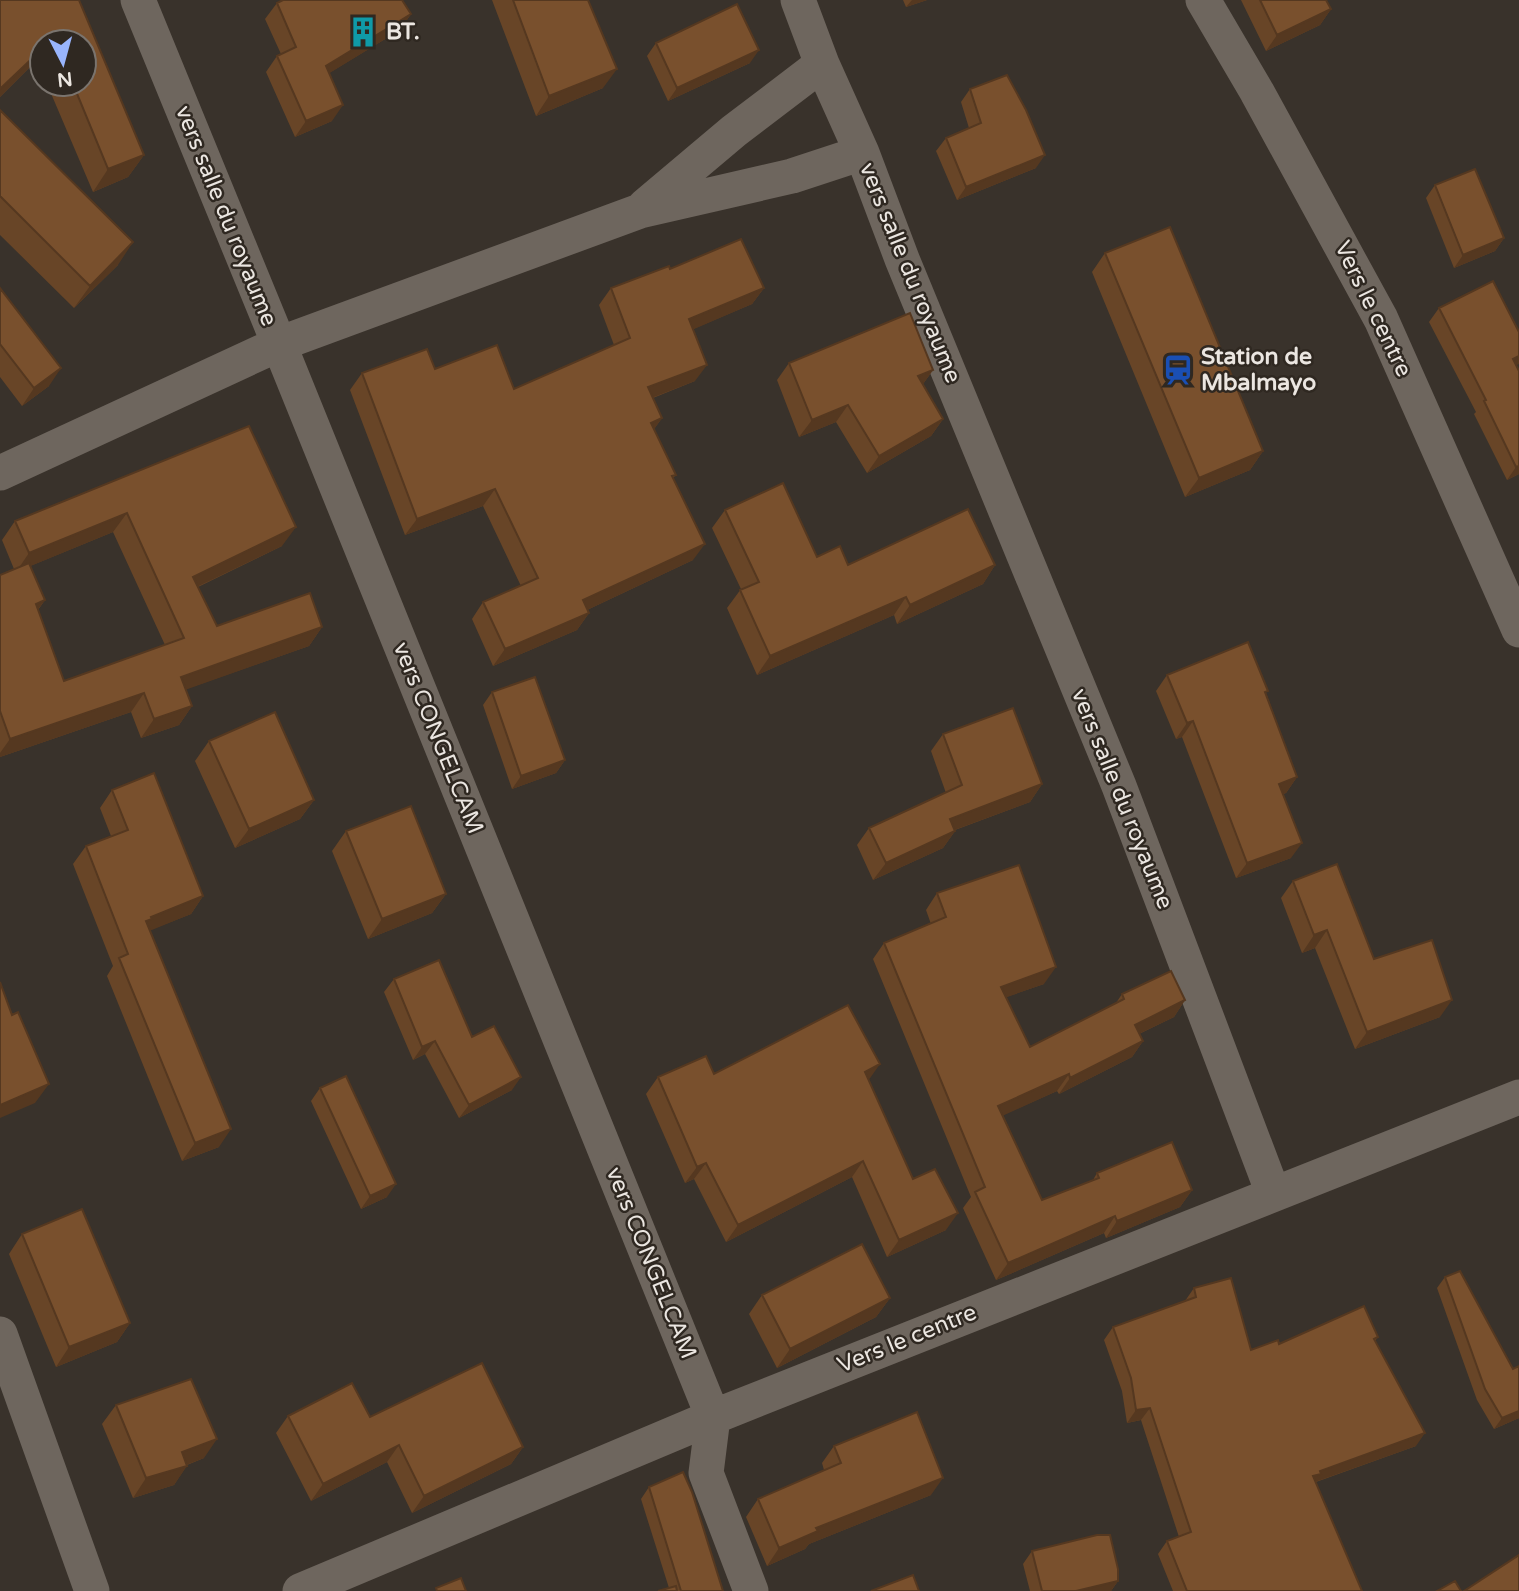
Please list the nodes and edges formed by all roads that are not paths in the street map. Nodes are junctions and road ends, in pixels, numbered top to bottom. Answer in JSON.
{"nodes":[{"id":1,"x":138,"y":0,"type":"edge"},
{"id":2,"x":798,"y":0,"type":"edge"},
{"id":3,"x":1203,"y":0,"type":"edge"},
{"id":4,"x":822,"y":64,"type":"junction"},
{"id":5,"x":862,"y":153,"type":"junction"},
{"id":6,"x":640,"y":211,"type":"junction"},
{"id":7,"x":279,"y":344,"type":"junction"},
{"id":8,"x":0,"y":473,"type":"edge"},
{"id":9,"x":1519,"y":630,"type":"edge"},
{"id":10,"x":1519,"y":1097,"type":"edge"},
{"id":11,"x":1273,"y":1194,"type":"junction"},
{"id":12,"x":0,"y":1334,"type":"edge"},
{"id":13,"x":713,"y":1417,"type":"junction"},
{"id":14,"x":92,"y":1591,"type":"edge"},
{"id":15,"x":300,"y":1591,"type":"edge"},
{"id":16,"x":751,"y":1591,"type":"edge"}],
"edges":[{"from":1,"to":7,"type":"street","name":"vers salle du royaume"},
{"from":2,"to":4,"type":"street"},
{"from":3,"to":9,"type":"street","name":"Vers le centre"},
{"from":4,"to":5,"type":"street"},
{"from":4,"to":6,"type":"street"},
{"from":5,"to":6,"type":"street","name":"vers salle du royaume"},
{"from":5,"to":11,"type":"street","name":"vers salle du royaume"},
{"from":6,"to":7,"type":"street","name":"vers salle du royaume"},
{"from":7,"to":8,"type":"street"},
{"from":7,"to":13,"type":"street","name":"vers CONGELCAM"},
{"from":10,"to":11,"type":"street","name":"Vers le centre"},
{"from":11,"to":13,"type":"street","name":"Vers le centre"},
{"from":12,"to":14,"type":"street"},
{"from":13,"to":15,"type":"street","name":"Vers le centre"},
{"from":13,"to":16,"type":"street"}]}
